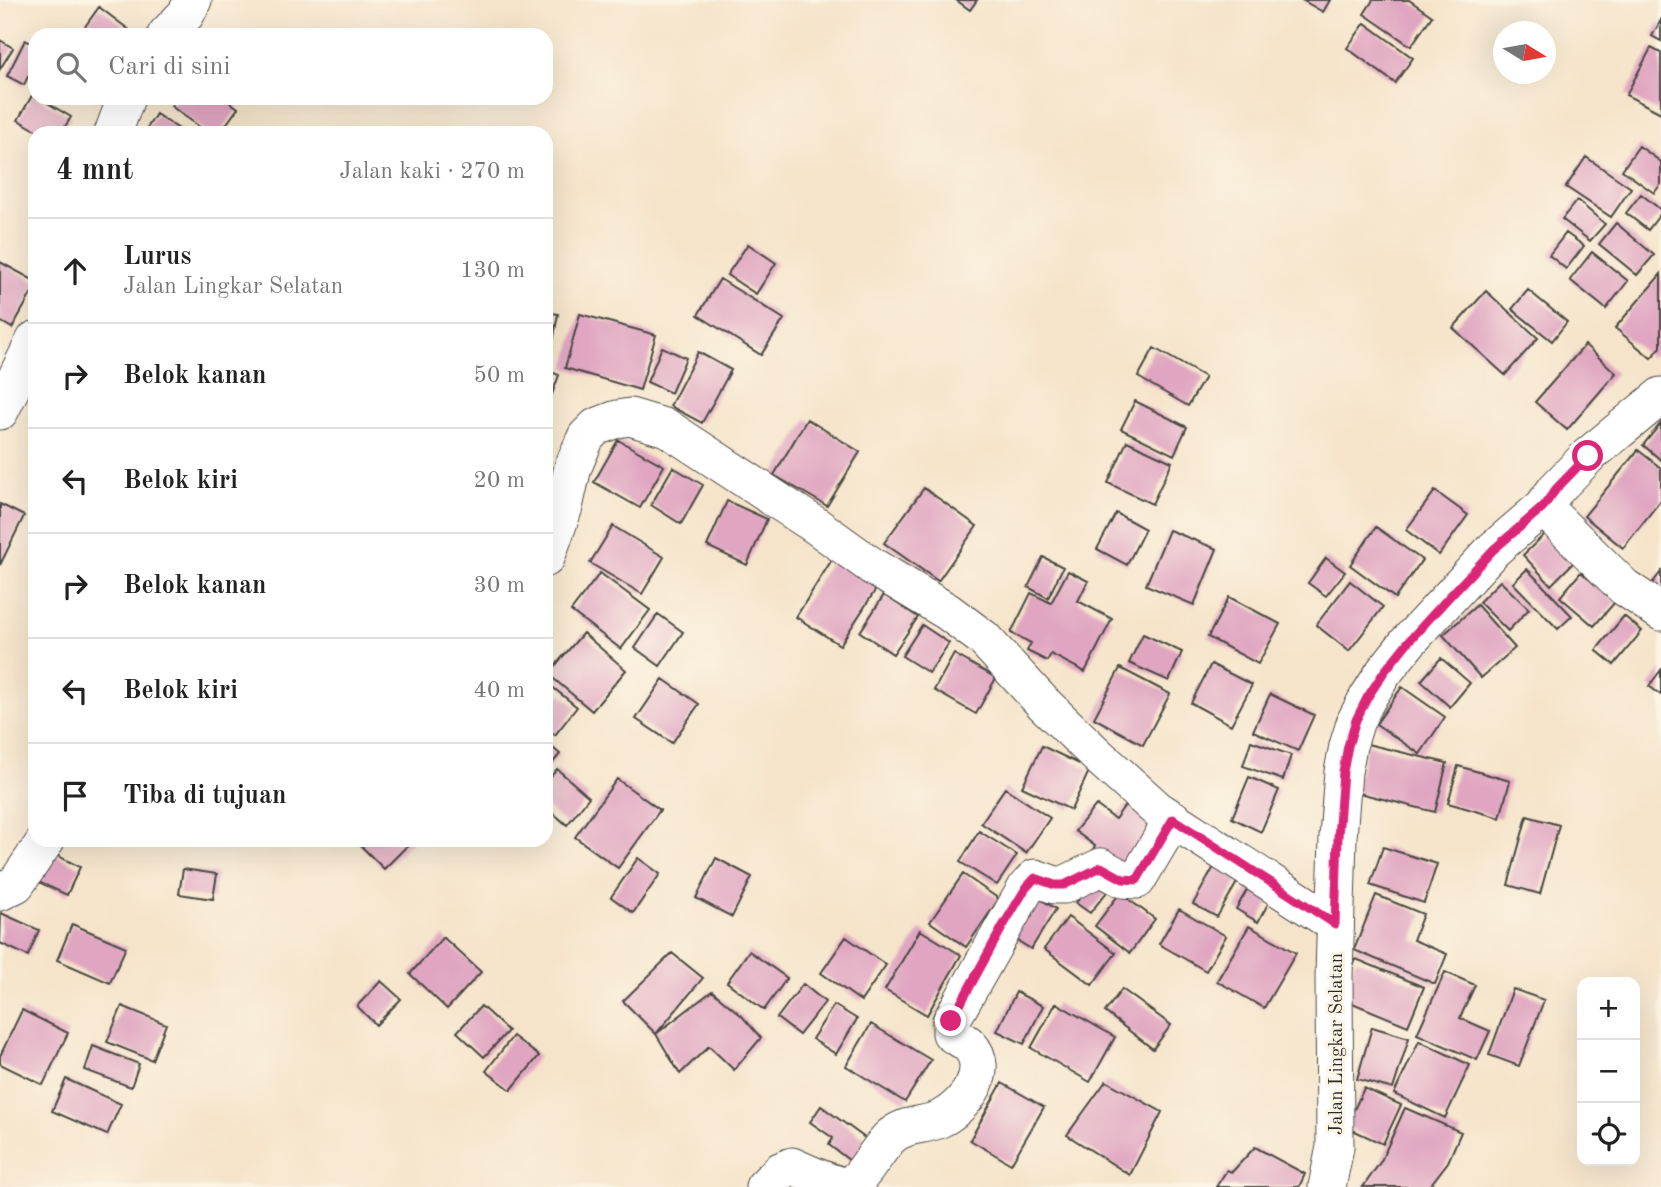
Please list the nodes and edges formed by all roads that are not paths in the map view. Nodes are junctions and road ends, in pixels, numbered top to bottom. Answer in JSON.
{"nodes":[{"id":1,"x":193,"y":0,"type":"edge"},
{"id":2,"x":173,"y":28,"type":"edge"},
{"id":3,"x":123,"y":105,"type":"edge"},
{"id":4,"x":115,"y":126,"type":"edge"},
{"id":5,"x":28,"y":354,"type":"edge"},
{"id":6,"x":1661,"y":396,"type":"edge"},
{"id":7,"x":0,"y":411,"type":"edge"},
{"id":8,"x":1543,"y":507,"type":"junction"},
{"id":9,"x":553,"y":538,"type":"edge"},
{"id":10,"x":1661,"y":612,"type":"edge"},
{"id":11,"x":1173,"y":819,"type":"junction"},
{"id":12,"x":41,"y":847,"type":"edge"},
{"id":13,"x":0,"y":892,"type":"edge"},
{"id":14,"x":1335,"y":924,"type":"junction"},
{"id":15,"x":764,"y":1187,"type":"edge"},
{"id":16,"x":1327,"y":1187,"type":"edge"}],
"edges":[{"from":1,"to":2,"type":"street"},
{"from":3,"to":4,"type":"street"},
{"from":5,"to":7,"type":"street"},
{"from":6,"to":8,"type":"street","name":"Jalan Lingkar Selatan"},
{"from":8,"to":10,"type":"street"},
{"from":8,"to":14,"type":"street","name":"Jalan Lingkar Selatan"},
{"from":9,"to":11,"type":"street"},
{"from":11,"to":14,"type":"street"},
{"from":11,"to":15,"type":"street"},
{"from":12,"to":13,"type":"street"},
{"from":14,"to":16,"type":"street","name":"Jalan Lingkar Selatan"}]}
